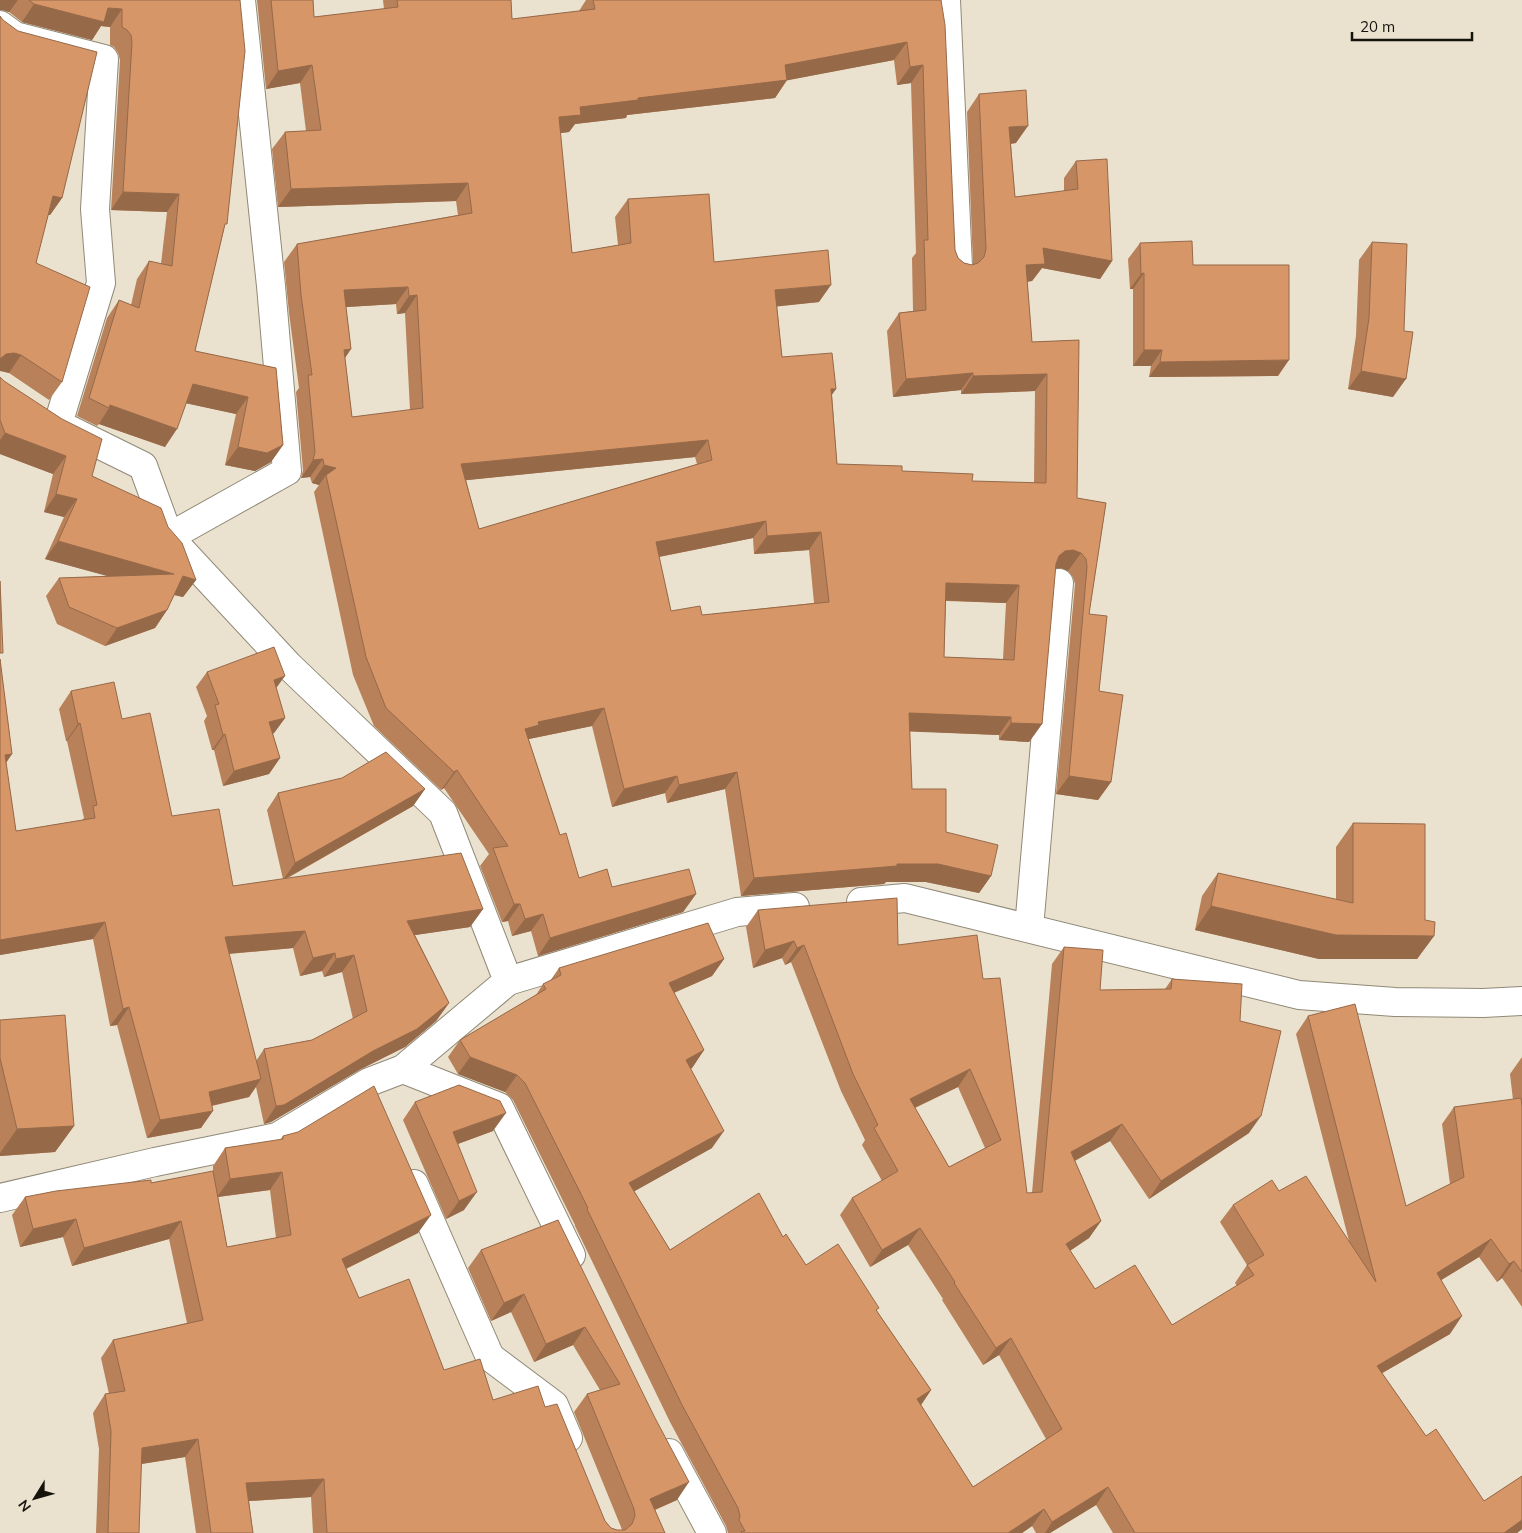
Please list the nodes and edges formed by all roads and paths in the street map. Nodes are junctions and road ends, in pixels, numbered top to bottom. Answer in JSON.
{"nodes":[{"id":1,"x":241,"y":0,"type":"edge"},
{"id":2,"x":946,"y":0,"type":"edge"},
{"id":3,"x":0,"y":25,"type":"edge"},
{"id":4,"x":958,"y":267,"type":"edge"},
{"id":5,"x":33,"y":408,"type":"edge"},
{"id":6,"x":58,"y":424,"type":"junction"},
{"id":7,"x":169,"y":537,"type":"junction"},
{"id":8,"x":1059,"y":583,"type":"dead end"},
{"id":9,"x":1029,"y":928,"type":"junction"},
{"id":10,"x":508,"y":981,"type":"junction"},
{"id":11,"x":1522,"y":1001,"type":"edge"},
{"id":12,"x":403,"y":1069,"type":"junction"},
{"id":13,"x":405,"y":1164,"type":"edge"},
{"id":14,"x":0,"y":1198,"type":"edge"},
{"id":15,"x":582,"y":1277,"type":"edge"},
{"id":16,"x":656,"y":1429,"type":"edge"},
{"id":17,"x":577,"y":1460,"type":"edge"},
{"id":18,"x":712,"y":1533,"type":"edge"}],
"edges":[{"from":1,"to":7,"type":"street"},
{"from":2,"to":4,"type":"street"},
{"from":3,"to":6,"type":"street"},
{"from":5,"to":6,"type":"street"},
{"from":6,"to":7,"type":"street"},
{"from":7,"to":10,"type":"street"},
{"from":8,"to":9,"type":"street"},
{"from":9,"to":10,"type":"street"},
{"from":9,"to":11,"type":"street"},
{"from":10,"to":12,"type":"street"},
{"from":12,"to":14,"type":"street"},
{"from":12,"to":15,"type":"street"},
{"from":13,"to":17,"type":"street"},
{"from":16,"to":18,"type":"street"}]}
